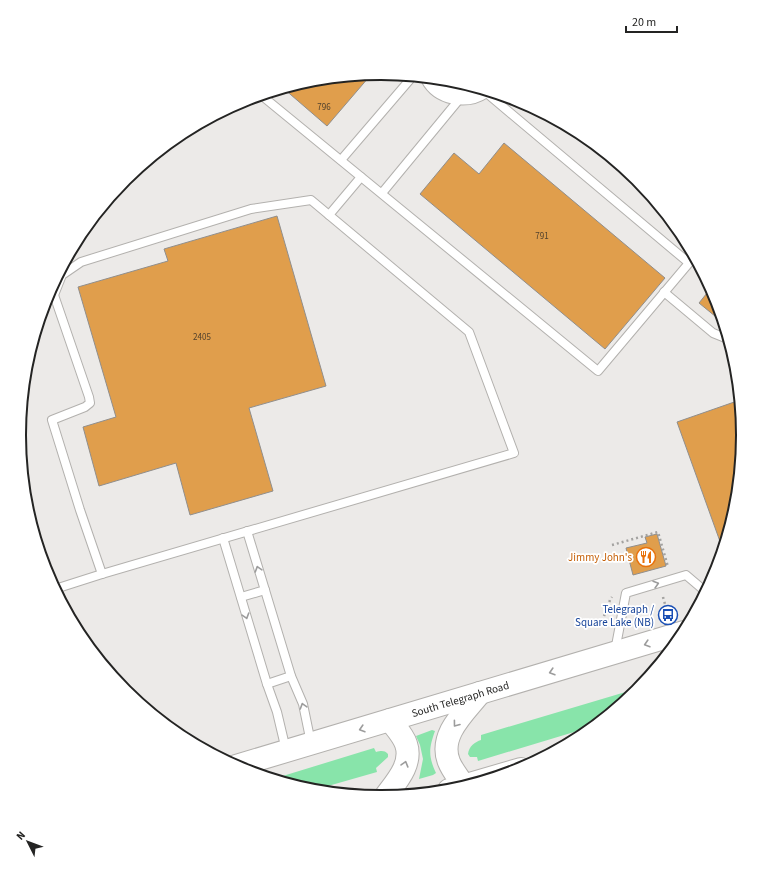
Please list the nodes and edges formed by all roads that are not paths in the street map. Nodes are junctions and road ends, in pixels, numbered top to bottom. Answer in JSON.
{"nodes":[{"id":1,"x":408,"y":81,"type":"edge"},
{"id":2,"x":434,"y":84,"type":"edge"},
{"id":3,"x":476,"y":93,"type":"edge"},
{"id":4,"x":462,"y":96,"type":"junction"},
{"id":5,"x":493,"y":98,"type":"edge"},
{"id":6,"x":266,"y":99,"type":"edge"},
{"id":7,"x":342,"y":160,"type":"junction"},
{"id":8,"x":361,"y":177,"type":"junction"},
{"id":9,"x":382,"y":193,"type":"junction"},
{"id":10,"x":329,"y":215,"type":"junction"},
{"id":11,"x":66,"y":272,"type":"edge"},
{"id":12,"x":664,"y":292,"type":"junction"},
{"id":13,"x":54,"y":296,"type":"edge"},
{"id":14,"x":722,"y":337,"type":"edge"},
{"id":15,"x":247,"y":531,"type":"junction"},
{"id":16,"x":223,"y":538,"type":"junction"},
{"id":17,"x":102,"y":574,"type":"junction"},
{"id":18,"x":61,"y":587,"type":"edge"},
{"id":19,"x":701,"y":588,"type":"edge"},
{"id":20,"x":265,"y":590,"type":"junction"},
{"id":21,"x":241,"y":597,"type":"junction"},
{"id":22,"x":674,"y":635,"type":"edge"},
{"id":23,"x":615,"y":654,"type":"junction"},
{"id":24,"x":291,"y":676,"type":"junction"},
{"id":25,"x":267,"y":684,"type":"junction"},
{"id":26,"x":480,"y":693,"type":"junction"},
{"id":27,"x":390,"y":720,"type":"junction"},
{"id":28,"x":312,"y":744,"type":"junction"},
{"id":29,"x":286,"y":751,"type":"junction"},
{"id":30,"x":245,"y":763,"type":"edge"},
{"id":31,"x":461,"y":781,"type":"edge"},
{"id":32,"x":391,"y":790,"type":"edge"}],
"edges":[{"from":1,"to":7,"type":"lane"},
{"from":2,"to":4,"type":"street"},
{"from":3,"to":4,"type":"street"},
{"from":4,"to":9,"type":"lane"},
{"from":5,"to":12,"type":"lane"},
{"from":6,"to":7,"type":"lane"},
{"from":7,"to":8,"type":"lane"},
{"from":8,"to":9,"type":"lane"},
{"from":8,"to":10,"type":"lane"},
{"from":9,"to":12,"type":"lane"},
{"from":10,"to":11,"type":"lane"},
{"from":10,"to":15,"type":"lane"},
{"from":12,"to":14,"type":"lane"},
{"from":13,"to":17,"type":"lane"},
{"from":15,"to":16,"type":"lane"},
{"from":20,"to":15,"type":"lane","one_way":true},
{"from":16,"to":17,"type":"lane"},
{"from":16,"to":21,"type":"lane"},
{"from":17,"to":18,"type":"lane"},
{"from":23,"to":19,"type":"lane","one_way":true},
{"from":20,"to":21,"type":"lane"},
{"from":20,"to":24,"type":"lane"},
{"from":21,"to":25,"type":"lane","one_way":true},
{"from":22,"to":23,"type":"highway","name":"South Telegraph Road","one_way":true},
{"from":23,"to":26,"type":"highway","name":"South Telegraph Road","one_way":true},
{"from":24,"to":25,"type":"lane"},
{"from":28,"to":24,"type":"lane","one_way":true},
{"from":25,"to":29,"type":"lane"},
{"from":26,"to":27,"type":"highway","name":"South Telegraph Road"},
{"from":26,"to":31,"type":"highway","one_way":true},
{"from":27,"to":28,"type":"highway","name":"South Telegraph Road","one_way":true},
{"from":32,"to":27,"type":"highway","one_way":true},
{"from":28,"to":29,"type":"highway","name":"South Telegraph Road"},
{"from":29,"to":30,"type":"highway","name":"South Telegraph Road"}]}
